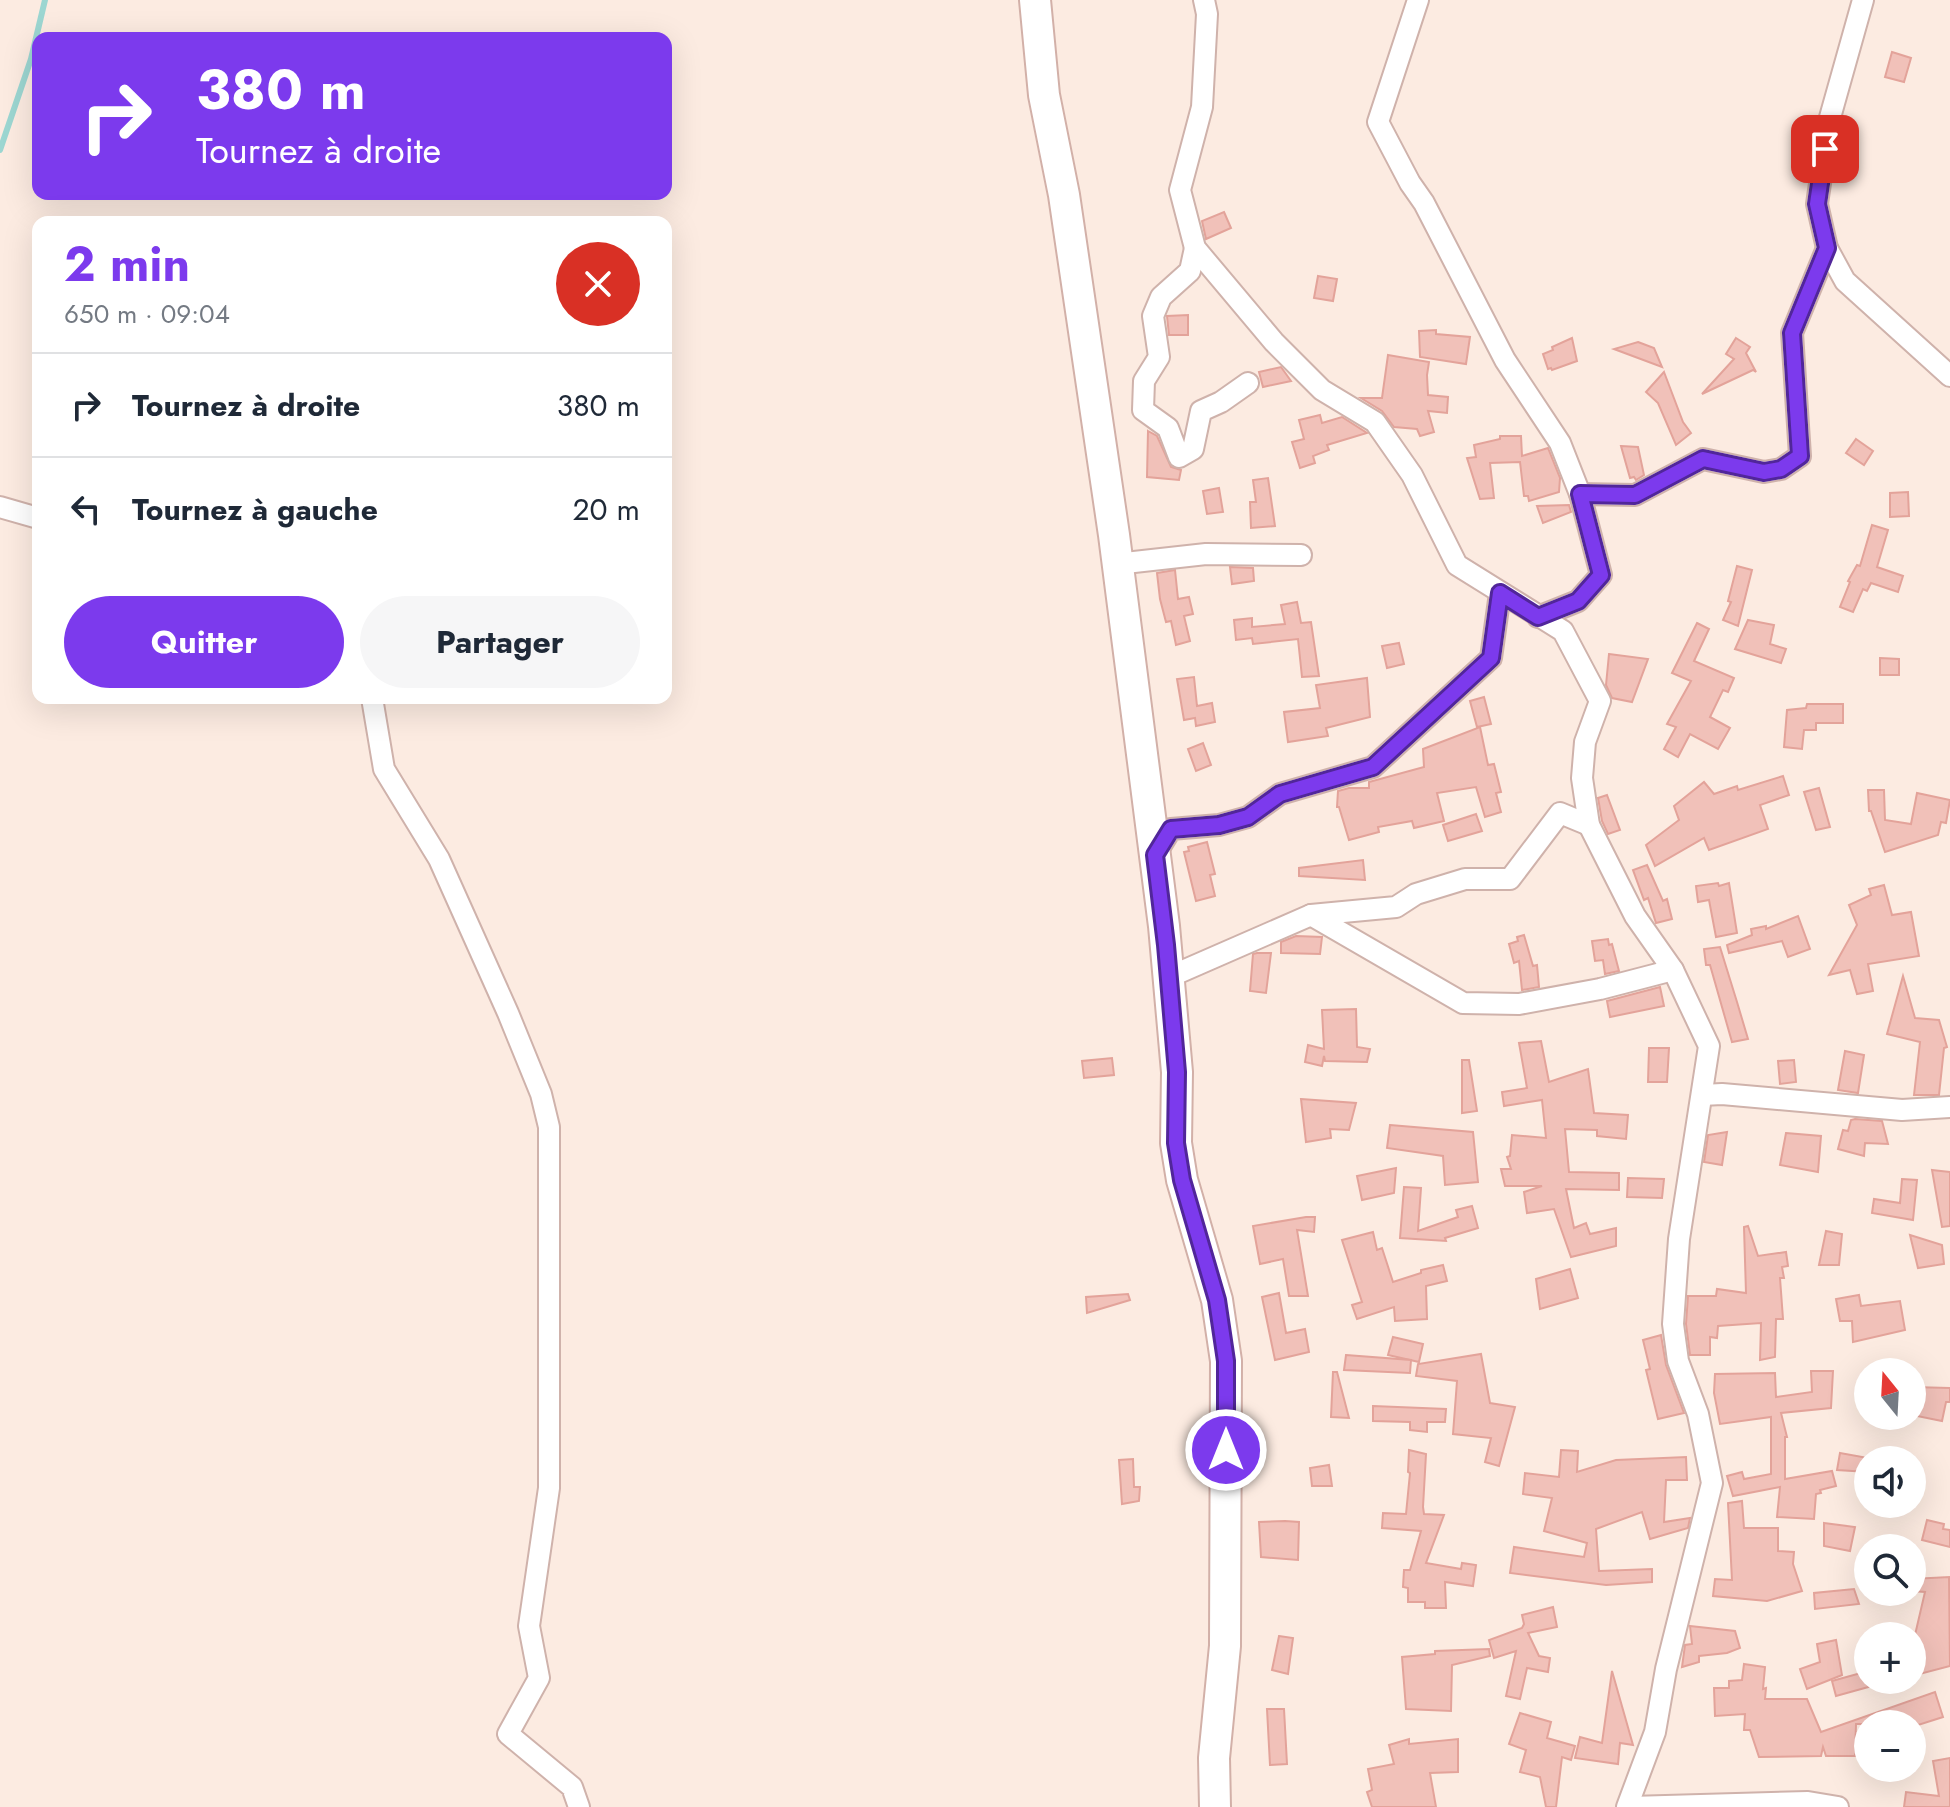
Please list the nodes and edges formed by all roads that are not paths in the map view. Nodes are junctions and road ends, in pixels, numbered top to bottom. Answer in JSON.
{"nodes":[{"id":1,"x":1035,"y":0,"type":"edge"},
{"id":2,"x":1204,"y":0,"type":"edge"},
{"id":3,"x":1418,"y":0,"type":"edge"},
{"id":4,"x":1863,"y":0,"type":"edge"},
{"id":5,"x":1195,"y":248,"type":"junction"},
{"id":6,"x":1827,"y":248,"type":"junction"},
{"id":7,"x":1950,"y":376,"type":"edge"},
{"id":8,"x":1248,"y":383,"type":"dead end"},
{"id":9,"x":1580,"y":494,"type":"junction"},
{"id":10,"x":0,"y":507,"type":"edge"},
{"id":11,"x":32,"y":516,"type":"edge"},
{"id":12,"x":1301,"y":555,"type":"dead end"},
{"id":13,"x":1116,"y":564,"type":"junction"},
{"id":14,"x":1500,"y":593,"type":"junction"},
{"id":15,"x":1538,"y":617,"type":"junction"},
{"id":16,"x":373,"y":704,"type":"edge"},
{"id":17,"x":1589,"y":825,"type":"junction"},
{"id":18,"x":1155,"y":855,"type":"junction"},
{"id":19,"x":1311,"y":915,"type":"junction"},
{"id":20,"x":1673,"y":970,"type":"junction"},
{"id":21,"x":1169,"y":977,"type":"junction"},
{"id":22,"x":1702,"y":1095,"type":"junction"},
{"id":23,"x":1950,"y":1107,"type":"edge"},
{"id":24,"x":579,"y":1807,"type":"edge"},
{"id":25,"x":1215,"y":1807,"type":"edge"},
{"id":26,"x":1628,"y":1807,"type":"edge"},
{"id":27,"x":1838,"y":1807,"type":"edge"}],
"edges":[{"from":1,"to":13,"type":"main road"},
{"from":2,"to":5,"type":"street"},
{"from":3,"to":9,"type":"street"},
{"from":4,"to":6,"type":"street"},
{"from":5,"to":8,"type":"street"},
{"from":5,"to":14,"type":"street"},
{"from":6,"to":7,"type":"street"},
{"from":6,"to":9,"type":"street"},
{"from":9,"to":15,"type":"street"},
{"from":10,"to":11,"type":"street"},
{"from":12,"to":13,"type":"street"},
{"from":13,"to":18,"type":"main road"},
{"from":14,"to":15,"type":"street"},
{"from":14,"to":18,"type":"street"},
{"from":15,"to":17,"type":"street"},
{"from":16,"to":24,"type":"street"},
{"from":17,"to":19,"type":"street"},
{"from":17,"to":20,"type":"street"},
{"from":18,"to":21,"type":"main road"},
{"from":19,"to":20,"type":"street"},
{"from":19,"to":21,"type":"street"},
{"from":20,"to":22,"type":"street"},
{"from":21,"to":25,"type":"main road"},
{"from":22,"to":23,"type":"street"},
{"from":22,"to":26,"type":"street"},
{"from":26,"to":27,"type":"street"}]}
